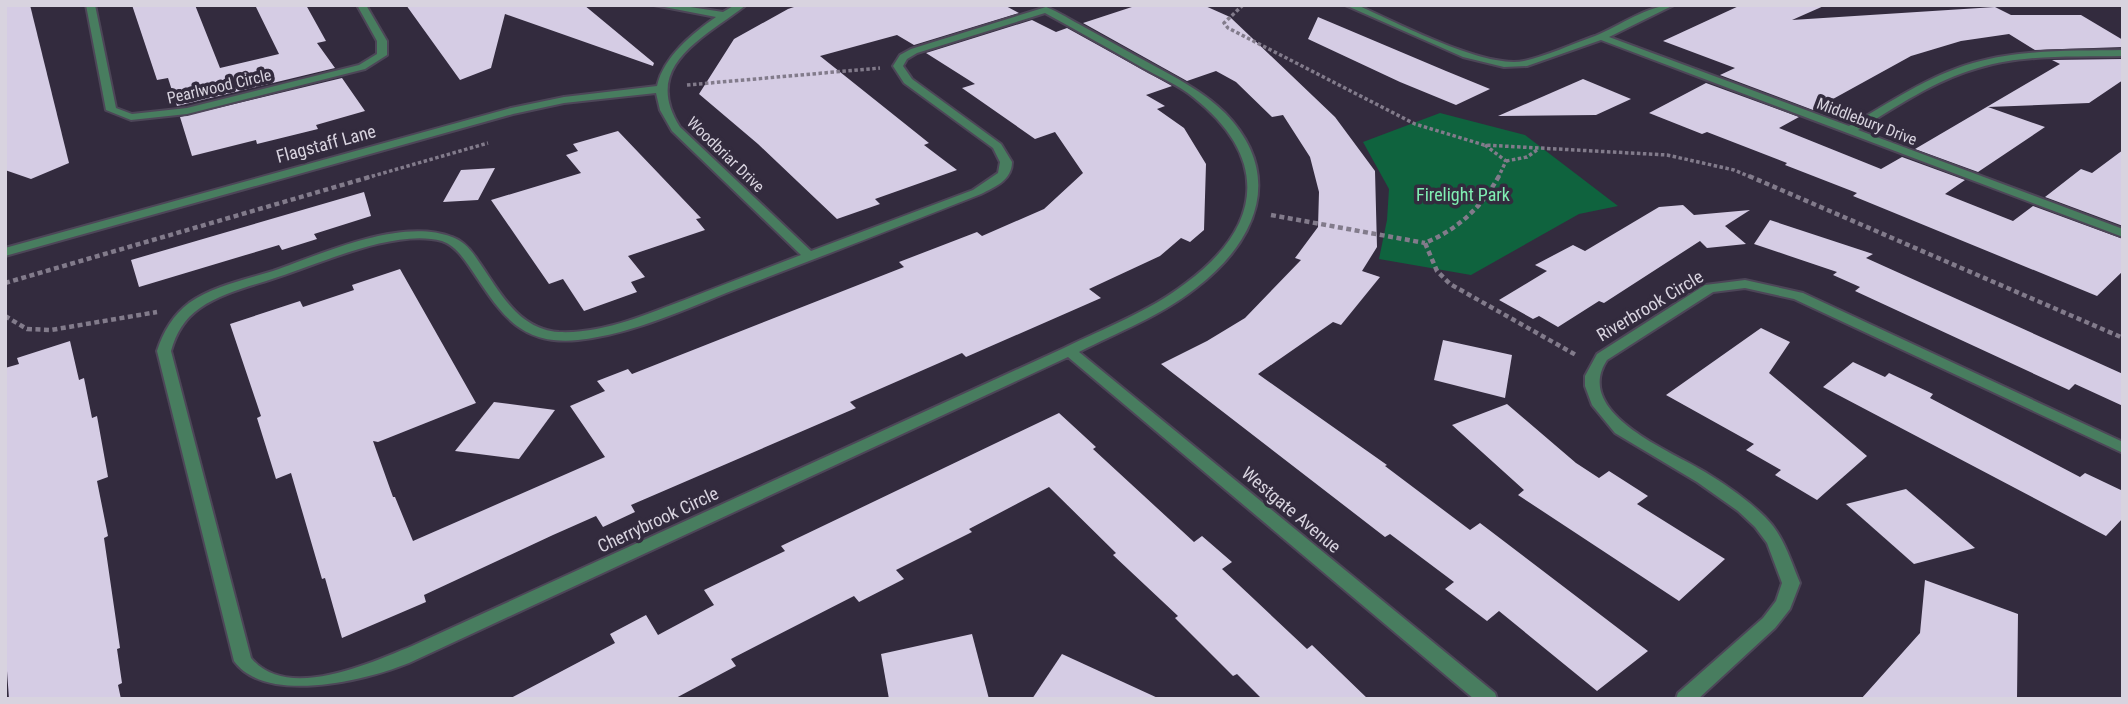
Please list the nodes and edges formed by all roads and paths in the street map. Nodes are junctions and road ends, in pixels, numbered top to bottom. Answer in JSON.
{"nodes":[{"id":1,"x":90,"y":5,"type":"edge"},
{"id":2,"x":362,"y":5,"type":"edge"},
{"id":3,"x":658,"y":5,"type":"edge"},
{"id":4,"x":742,"y":5,"type":"edge"},
{"id":5,"x":1062,"y":5,"type":"edge"},
{"id":6,"x":1243,"y":5,"type":"edge"},
{"id":7,"x":1349,"y":5,"type":"edge"},
{"id":8,"x":1670,"y":5,"type":"edge"},
{"id":9,"x":1046,"y":10,"type":"junction"},
{"id":10,"x":723,"y":15,"type":"junction"},
{"id":11,"x":1601,"y":37,"type":"junction"},
{"id":12,"x":2123,"y":53,"type":"edge"},
{"id":13,"x":899,"y":67,"type":"junction"},
{"id":14,"x":661,"y":89,"type":"junction"},
{"id":15,"x":1849,"y":131,"type":"junction"},
{"id":16,"x":1484,"y":145,"type":"junction"},
{"id":17,"x":1537,"y":150,"type":"junction"},
{"id":18,"x":1506,"y":161,"type":"junction"},
{"id":19,"x":1252,"y":212,"type":"junction"},
{"id":20,"x":2123,"y":233,"type":"edge"},
{"id":21,"x":1425,"y":243,"type":"junction"},
{"id":22,"x":5,"y":252,"type":"edge"},
{"id":23,"x":810,"y":257,"type":"junction"},
{"id":24,"x":193,"y":307,"type":"junction"},
{"id":25,"x":5,"y":316,"type":"edge"},
{"id":26,"x":13,"y":320,"type":"junction"},
{"id":27,"x":5,"y":324,"type":"edge"},
{"id":28,"x":2123,"y":338,"type":"edge"},
{"id":29,"x":1069,"y":351,"type":"junction"},
{"id":30,"x":1594,"y":366,"type":"junction"},
{"id":31,"x":2123,"y":448,"type":"edge"},
{"id":32,"x":1488,"y":699,"type":"edge"},
{"id":33,"x":1685,"y":699,"type":"edge"}],
"edges":[{"from":1,"to":2,"type":"street","name":"Pearlwood Circle"},
{"from":3,"to":10,"type":"street"},
{"from":4,"to":10,"type":"street"},
{"from":5,"to":9,"type":"street"},
{"from":6,"to":16,"type":"path"},
{"from":7,"to":11,"type":"street"},
{"from":8,"to":11,"type":"street"},
{"from":9,"to":13,"type":"street"},
{"from":9,"to":19,"type":"street","name":"Cherrybrook Circle"},
{"from":10,"to":14,"type":"street"},
{"from":11,"to":15,"type":"street","name":"Middlebury Drive"},
{"from":12,"to":15,"type":"street"},
{"from":13,"to":14,"type":"path"},
{"from":13,"to":23,"type":"street","name":"Cherrybrook Circle"},
{"from":14,"to":22,"type":"street","name":"Flagstaff Lane"},
{"from":14,"to":23,"type":"street","name":"Woodbriar Drive"},
{"from":15,"to":20,"type":"street","name":"Middlebury Drive"},
{"from":16,"to":17,"type":"path"},
{"from":16,"to":18,"type":"path"},
{"from":17,"to":18,"type":"path"},
{"from":17,"to":28,"type":"path"},
{"from":18,"to":21,"type":"path"},
{"from":19,"to":21,"type":"path"},
{"from":19,"to":29,"type":"street","name":"Cherrybrook Circle"},
{"from":21,"to":30,"type":"path"},
{"from":23,"to":24,"type":"street","name":"Cherrybrook Circle"},
{"from":24,"to":26,"type":"path"},
{"from":24,"to":29,"type":"street","name":"Cherrybrook Circle"},
{"from":25,"to":26,"type":"path"},
{"from":26,"to":27,"type":"path"},
{"from":29,"to":32,"type":"street","name":"Westgate Avenue"},
{"from":30,"to":31,"type":"street","name":"Riverbrook Circle"},
{"from":30,"to":33,"type":"street","name":"Riverbrook Circle"}]}
